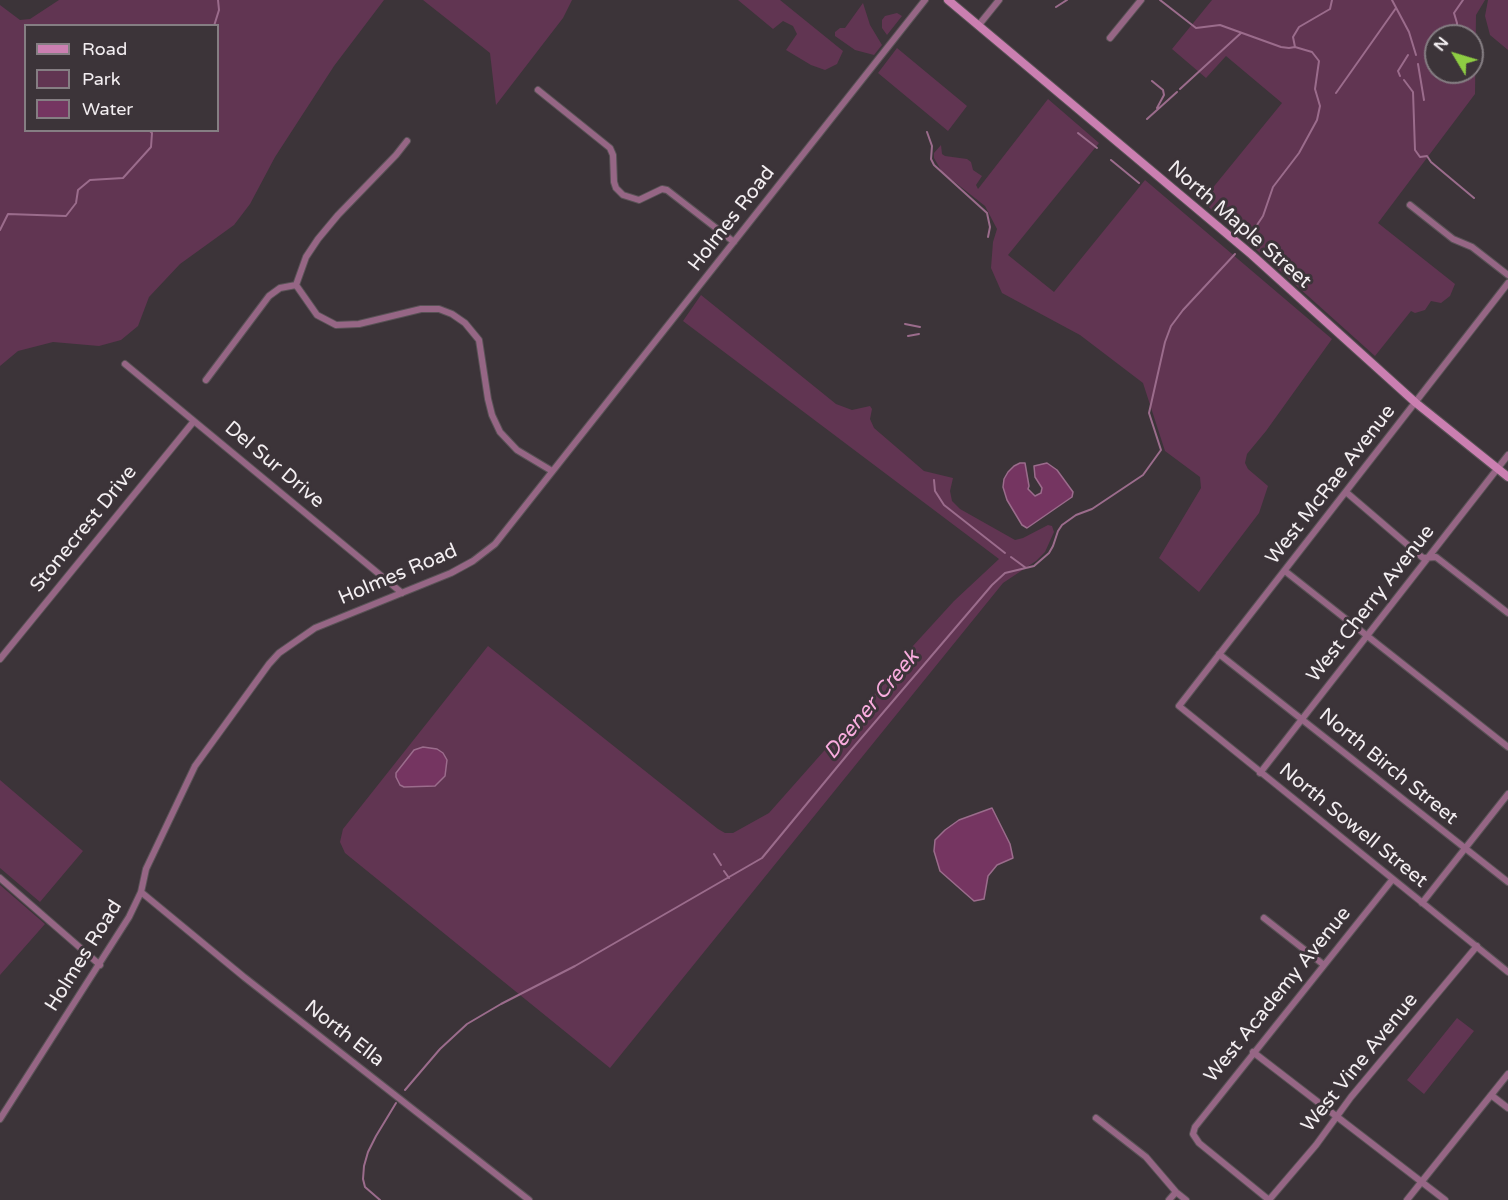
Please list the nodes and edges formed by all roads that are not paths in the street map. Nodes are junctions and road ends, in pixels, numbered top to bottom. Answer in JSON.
{"nodes":[{"id":1,"x":925,"y":0,"type":"edge"},
{"id":2,"x":948,"y":0,"type":"edge"},
{"id":3,"x":999,"y":0,"type":"edge"},
{"id":4,"x":1141,"y":0,"type":"edge"},
{"id":5,"x":978,"y":26,"type":"junction"},
{"id":6,"x":1110,"y":38,"type":"dead end"},
{"id":7,"x":538,"y":90,"type":"dead end"},
{"id":8,"x":407,"y":141,"type":"dead end"},
{"id":9,"x":1410,"y":205,"type":"dead end"},
{"id":10,"x":734,"y":242,"type":"junction"},
{"id":11,"x":1508,"y":275,"type":"edge"},
{"id":12,"x":1508,"y":283,"type":"edge"},
{"id":13,"x":296,"y":285,"type":"junction"},
{"id":14,"x":125,"y":364,"type":"dead end"},
{"id":15,"x":206,"y":380,"type":"dead end"},
{"id":16,"x":1416,"y":403,"type":"junction"},
{"id":17,"x":194,"y":421,"type":"junction"},
{"id":18,"x":1508,"y":455,"type":"edge"},
{"id":19,"x":1497,"y":469,"type":"junction"},
{"id":20,"x":552,"y":471,"type":"junction"},
{"id":21,"x":1508,"y":477,"type":"edge"},
{"id":22,"x":1346,"y":492,"type":"junction"},
{"id":23,"x":1428,"y":557,"type":"junction"},
{"id":24,"x":1285,"y":571,"type":"junction"},
{"id":25,"x":402,"y":592,"type":"junction"},
{"id":26,"x":1508,"y":613,"type":"edge"},
{"id":27,"x":1366,"y":636,"type":"junction"},
{"id":28,"x":1219,"y":654,"type":"junction"},
{"id":29,"x":0,"y":659,"type":"edge"},
{"id":30,"x":1179,"y":706,"type":"joint"},
{"id":31,"x":1302,"y":719,"type":"junction"},
{"id":32,"x":1508,"y":747,"type":"edge"},
{"id":33,"x":1260,"y":772,"type":"junction"},
{"id":34,"x":1508,"y":794,"type":"edge"},
{"id":35,"x":1465,"y":849,"type":"junction"},
{"id":36,"x":0,"y":878,"type":"edge"},
{"id":37,"x":1392,"y":880,"type":"junction"},
{"id":38,"x":1508,"y":882,"type":"edge"},
{"id":39,"x":141,"y":892,"type":"junction"},
{"id":40,"x":1422,"y":903,"type":"junction"},
{"id":41,"x":1264,"y":918,"type":"dead end"},
{"id":42,"x":1476,"y":946,"type":"junction"},
{"id":43,"x":100,"y":965,"type":"junction"},
{"id":44,"x":1324,"y":965,"type":"junction"},
{"id":45,"x":1507,"y":969,"type":"edge"},
{"id":46,"x":1253,"y":1052,"type":"junction"},
{"id":47,"x":1508,"y":1074,"type":"edge"},
{"id":48,"x":1491,"y":1095,"type":"junction"},
{"id":49,"x":1508,"y":1108,"type":"edge"},
{"id":50,"x":1337,"y":1116,"type":"junction"},
{"id":51,"x":1096,"y":1118,"type":"dead end"},
{"id":52,"x":0,"y":1119,"type":"edge"},
{"id":53,"x":1422,"y":1182,"type":"junction"},
{"id":54,"x":1176,"y":1192,"type":"junction"},
{"id":55,"x":529,"y":1200,"type":"edge"},
{"id":56,"x":1169,"y":1200,"type":"edge"},
{"id":57,"x":1186,"y":1200,"type":"edge"},
{"id":58,"x":1269,"y":1200,"type":"edge"},
{"id":59,"x":1407,"y":1200,"type":"edge"},
{"id":60,"x":1445,"y":1200,"type":"edge"}],
"edges":[{"from":1,"to":10,"type":"street","name":"Holmes Road"},
{"from":2,"to":5,"type":"main road","name":"North Maple Street"},
{"from":3,"to":5,"type":"street"},
{"from":4,"to":6,"type":"street"},
{"from":5,"to":16,"type":"main road","name":"North Maple Street"},
{"from":7,"to":10,"type":"street"},
{"from":8,"to":13,"type":"street"},
{"from":9,"to":11,"type":"street"},
{"from":10,"to":20,"type":"street","name":"Holmes Road"},
{"from":12,"to":16,"type":"street","name":"West McRae Avenue"},
{"from":13,"to":15,"type":"street"},
{"from":13,"to":20,"type":"street"},
{"from":14,"to":17,"type":"street","name":"Del Sur Drive"},
{"from":16,"to":19,"type":"main road","name":"North Maple Street"},
{"from":16,"to":22,"type":"street","name":"West McRae Avenue"},
{"from":17,"to":25,"type":"street","name":"Del Sur Drive"},
{"from":17,"to":29,"type":"street","name":"Stonecrest Drive"},
{"from":18,"to":19,"type":"street","name":"West Cherry Avenue"},
{"from":19,"to":21,"type":"main road","name":"North Maple Street"},
{"from":19,"to":23,"type":"street","name":"West Cherry Avenue"},
{"from":20,"to":25,"type":"street","name":"Holmes Road"},
{"from":22,"to":23,"type":"street"},
{"from":22,"to":24,"type":"street","name":"West McRae Avenue"},
{"from":23,"to":26,"type":"street"},
{"from":23,"to":27,"type":"street","name":"West Cherry Avenue"},
{"from":24,"to":27,"type":"street"},
{"from":24,"to":28,"type":"street","name":"West McRae Avenue"},
{"from":25,"to":39,"type":"street","name":"Holmes Road"},
{"from":27,"to":31,"type":"street","name":"West Cherry Avenue"},
{"from":27,"to":32,"type":"street"},
{"from":28,"to":30,"type":"street","name":"West McRae Avenue"},
{"from":28,"to":31,"type":"street","name":"North Birch Street"},
{"from":30,"to":33,"type":"street","name":"North Sowell Street"},
{"from":31,"to":33,"type":"street","name":"West Cherry Avenue"},
{"from":31,"to":35,"type":"street","name":"North Birch Street"},
{"from":33,"to":37,"type":"street","name":"North Sowell Street"},
{"from":34,"to":35,"type":"street"},
{"from":35,"to":38,"type":"street","name":"North Birch Street"},
{"from":35,"to":40,"type":"street"},
{"from":36,"to":43,"type":"street"},
{"from":37,"to":40,"type":"street","name":"North Sowell Street"},
{"from":37,"to":44,"type":"street","name":"West Academy Avenue"},
{"from":39,"to":43,"type":"street","name":"Holmes Road"},
{"from":39,"to":55,"type":"street","name":"North Ella"},
{"from":40,"to":42,"type":"street","name":"North Sowell Street"},
{"from":41,"to":44,"type":"street"},
{"from":42,"to":45,"type":"street","name":"North Sowell Street"},
{"from":42,"to":50,"type":"street","name":"West Vine Avenue"},
{"from":43,"to":52,"type":"street","name":"Holmes Road"},
{"from":44,"to":46,"type":"street","name":"West Academy Avenue"},
{"from":46,"to":50,"type":"street"},
{"from":46,"to":58,"type":"street","name":"West Academy Avenue"},
{"from":47,"to":48,"type":"street"},
{"from":48,"to":49,"type":"street"},
{"from":48,"to":53,"type":"street"},
{"from":50,"to":53,"type":"street"},
{"from":50,"to":58,"type":"street","name":"West Vine Avenue"},
{"from":51,"to":54,"type":"street"},
{"from":53,"to":59,"type":"street"},
{"from":53,"to":60,"type":"street"},
{"from":54,"to":56,"type":"street"},
{"from":54,"to":57,"type":"street"}]}
